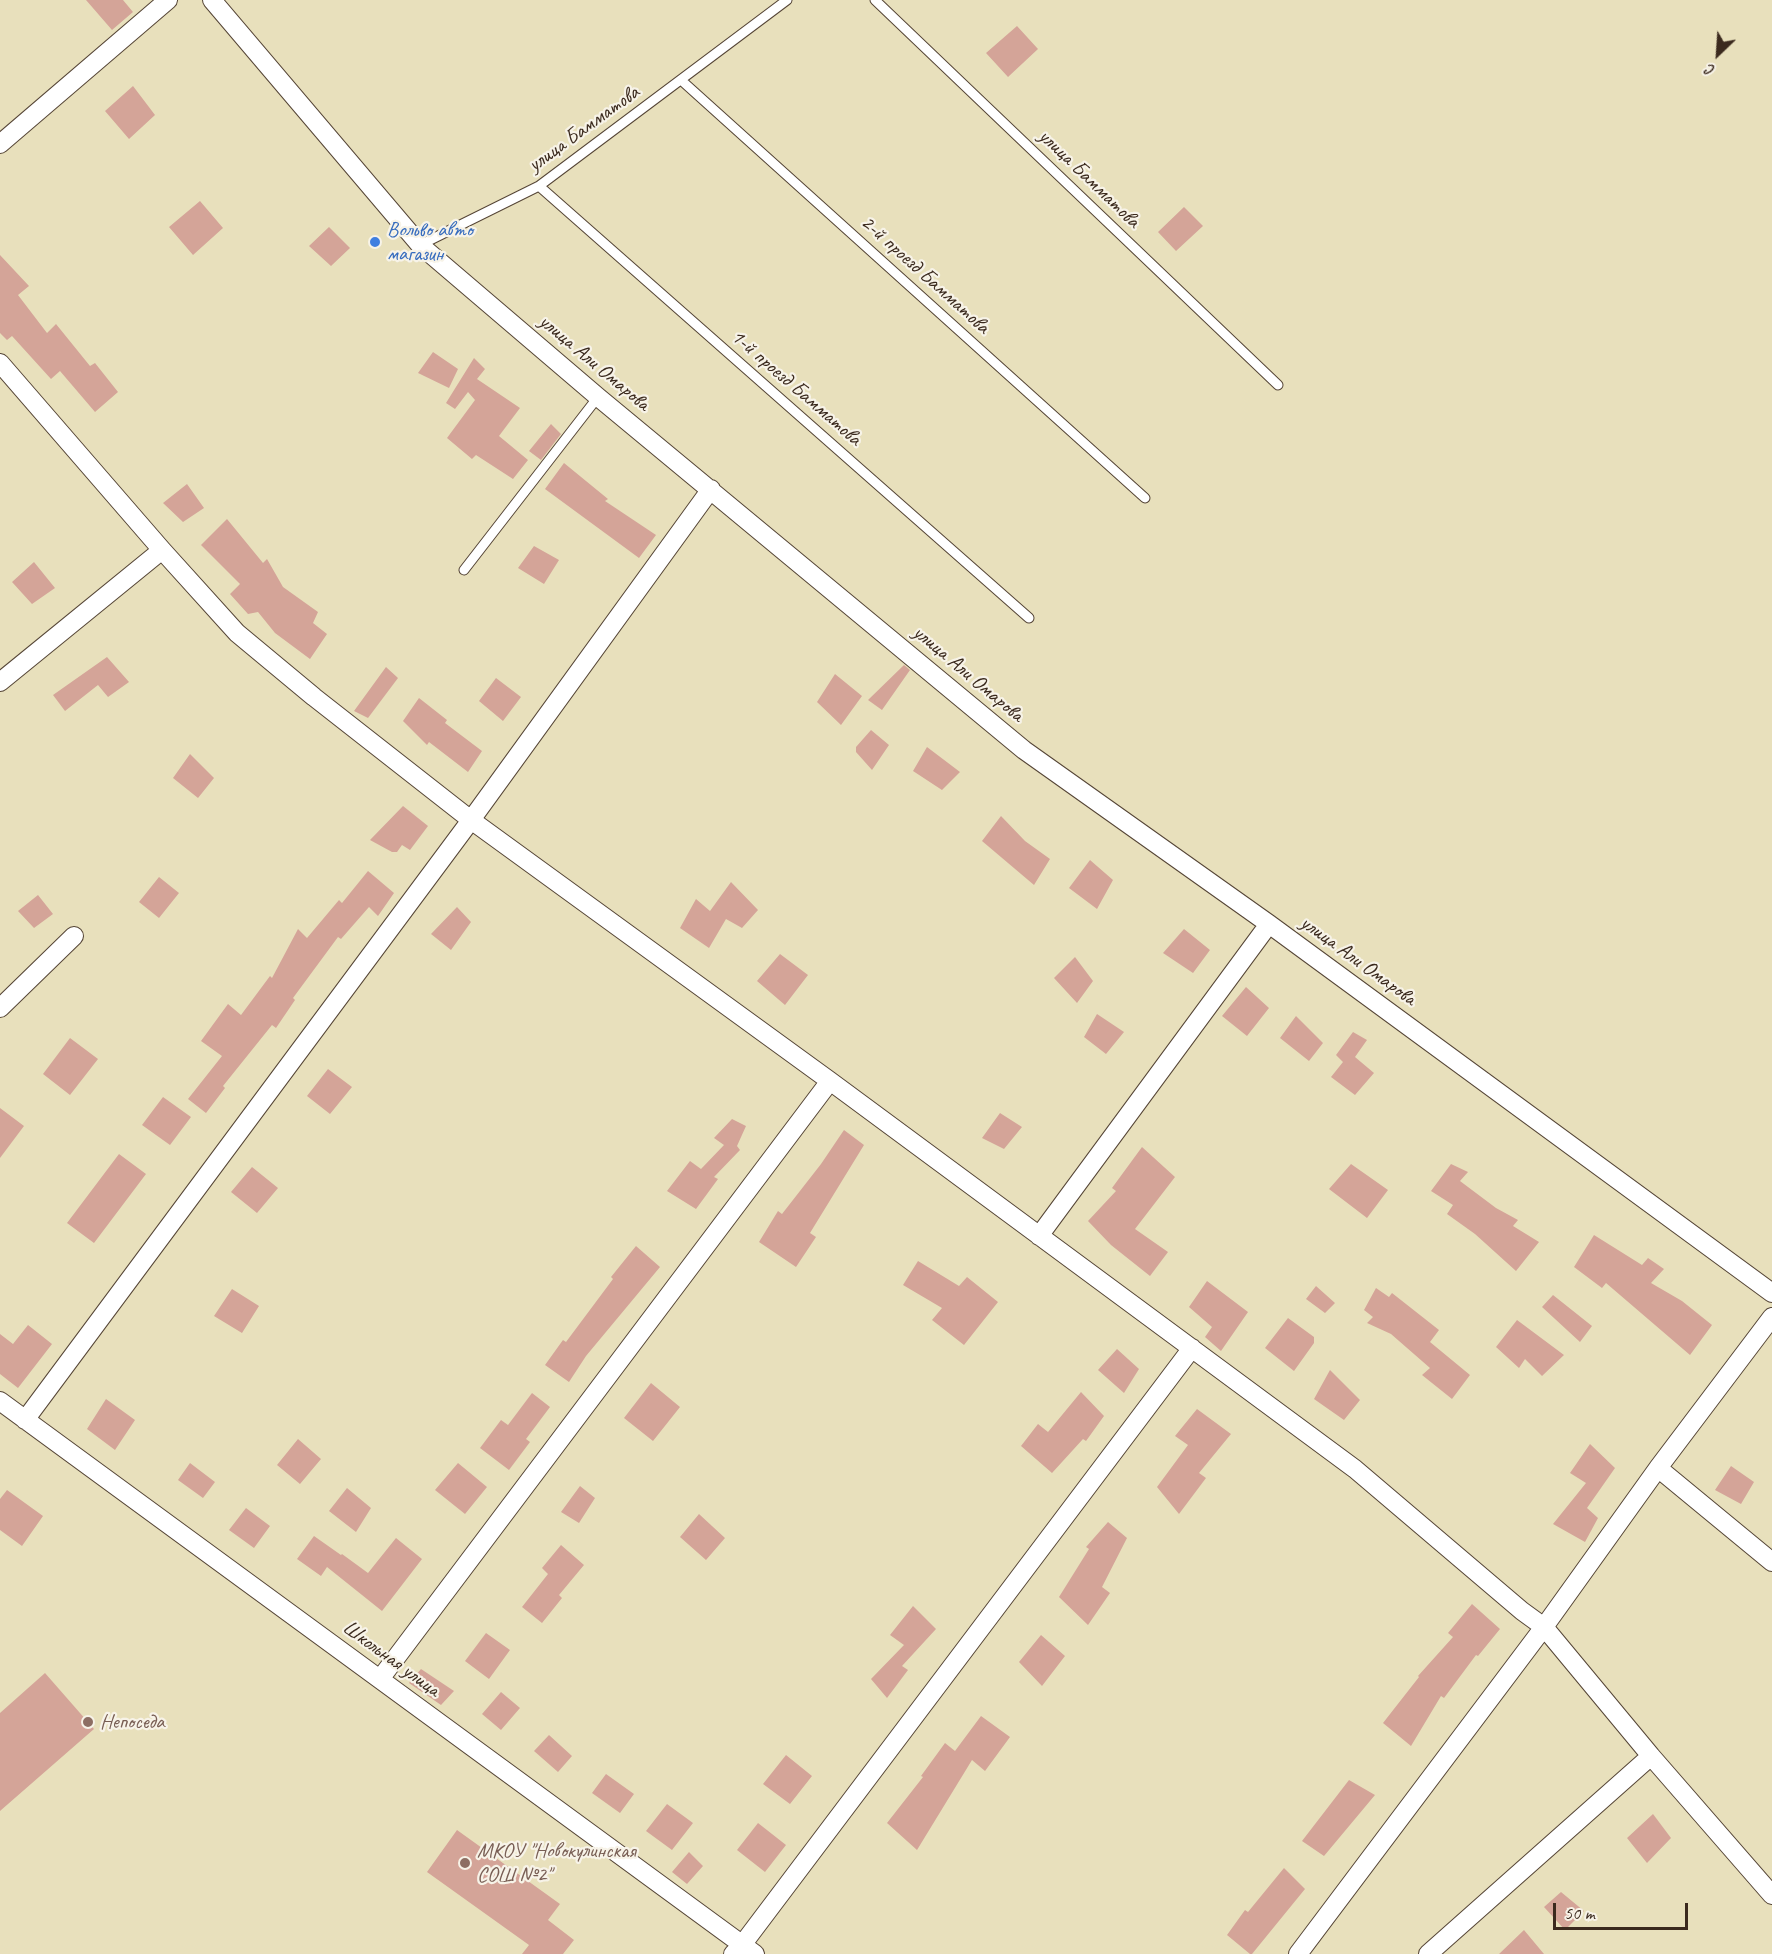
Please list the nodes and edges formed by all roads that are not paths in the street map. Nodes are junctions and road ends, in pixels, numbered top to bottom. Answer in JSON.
{"nodes":[{"id":1,"x":168,"y":0,"type":"edge"},
{"id":2,"x":212,"y":0,"type":"edge"},
{"id":3,"x":787,"y":0,"type":"edge"},
{"id":4,"x":875,"y":0,"type":"edge"},
{"id":5,"x":681,"y":80,"type":"junction"},
{"id":6,"x":0,"y":144,"type":"edge"},
{"id":7,"x":539,"y":186,"type":"junction"},
{"id":8,"x":420,"y":246,"type":"junction"},
{"id":9,"x":0,"y":363,"type":"edge"},
{"id":10,"x":1278,"y":385,"type":"dead end"},
{"id":11,"x":598,"y":398,"type":"junction"},
{"id":12,"x":711,"y":489,"type":"junction"},
{"id":13,"x":1145,"y":498,"type":"dead end"},
{"id":14,"x":162,"y":550,"type":"junction"},
{"id":15,"x":464,"y":570,"type":"dead end"},
{"id":16,"x":1029,"y":618,"type":"dead end"},
{"id":17,"x":0,"y":682,"type":"edge"},
{"id":18,"x":471,"y":820,"type":"junction"},
{"id":19,"x":1269,"y":924,"type":"junction"},
{"id":20,"x":74,"y":936,"type":"dead end"},
{"id":21,"x":0,"y":1008,"type":"edge"},
{"id":22,"x":831,"y":1081,"type":"junction"},
{"id":23,"x":1039,"y":1236,"type":"junction"},
{"id":24,"x":1772,"y":1293,"type":"edge"},
{"id":25,"x":1772,"y":1317,"type":"edge"},
{"id":26,"x":1192,"y":1348,"type":"junction"},
{"id":27,"x":0,"y":1401,"type":"edge"},
{"id":28,"x":25,"y":1420,"type":"junction"},
{"id":29,"x":1658,"y":1468,"type":"junction"},
{"id":30,"x":1772,"y":1562,"type":"edge"},
{"id":31,"x":1544,"y":1627,"type":"junction"},
{"id":32,"x":380,"y":1679,"type":"junction"},
{"id":33,"x":1651,"y":1756,"type":"junction"},
{"id":34,"x":1772,"y":1895,"type":"edge"},
{"id":35,"x":743,"y":1951,"type":"edge"},
{"id":36,"x":1298,"y":1954,"type":"edge"},
{"id":37,"x":1428,"y":1954,"type":"edge"}],
"edges":[{"from":1,"to":6,"type":"street"},
{"from":2,"to":8,"type":"street","name":"улица Али Омарова"},
{"from":3,"to":5,"type":"lane","name":"улица Бамматова"},
{"from":4,"to":10,"type":"lane","name":"улица Бамматова"},
{"from":5,"to":7,"type":"lane","name":"улица Бамматова"},
{"from":5,"to":13,"type":"lane","name":"2-й проезд Бамматова"},
{"from":7,"to":8,"type":"lane","name":"улица Бамматова"},
{"from":7,"to":16,"type":"lane","name":"1-й проезд Бамматова"},
{"from":8,"to":11,"type":"street","name":"улица Али Омарова"},
{"from":9,"to":14,"type":"street"},
{"from":11,"to":12,"type":"street","name":"улица Али Омарова"},
{"from":11,"to":15,"type":"lane"},
{"from":12,"to":18,"type":"street"},
{"from":12,"to":19,"type":"street","name":"улица Али Омарова"},
{"from":14,"to":17,"type":"street"},
{"from":14,"to":18,"type":"street"},
{"from":18,"to":22,"type":"street"},
{"from":18,"to":28,"type":"street"},
{"from":19,"to":23,"type":"street"},
{"from":19,"to":24,"type":"street","name":"улица Али Омарова"},
{"from":20,"to":21,"type":"street"},
{"from":22,"to":23,"type":"street"},
{"from":22,"to":32,"type":"street"},
{"from":23,"to":26,"type":"street"},
{"from":25,"to":29,"type":"street"},
{"from":26,"to":31,"type":"street"},
{"from":26,"to":35,"type":"street"},
{"from":27,"to":28,"type":"street","name":"Школьная улица"},
{"from":28,"to":32,"type":"street","name":"Школьная улица"},
{"from":29,"to":30,"type":"street"},
{"from":29,"to":31,"type":"street"},
{"from":31,"to":33,"type":"street"},
{"from":31,"to":36,"type":"street"},
{"from":32,"to":35,"type":"street","name":"Школьная улица"},
{"from":33,"to":34,"type":"street"},
{"from":33,"to":37,"type":"street"}]}
